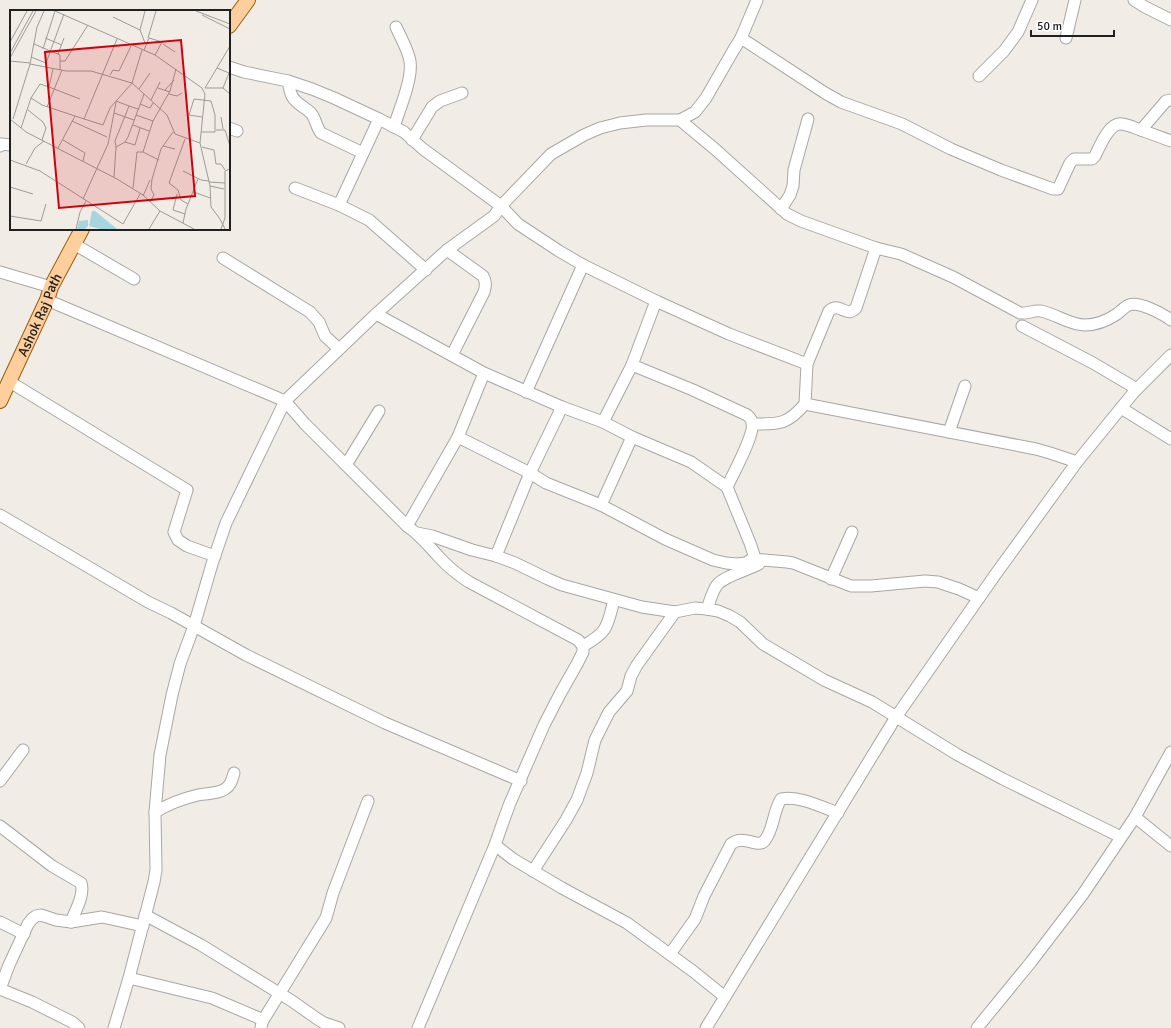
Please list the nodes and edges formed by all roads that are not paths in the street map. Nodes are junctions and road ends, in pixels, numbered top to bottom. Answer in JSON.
{"nodes":[{"id":1,"x":248,"y":0,"type":"edge"},
{"id":2,"x":757,"y":0,"type":"edge"},
{"id":3,"x":1032,"y":0,"type":"edge"},
{"id":4,"x":1075,"y":0,"type":"edge"},
{"id":5,"x":1134,"y":0,"type":"edge"},
{"id":6,"x":1147,"y":4,"type":"edge"},
{"id":7,"x":1171,"y":20,"type":"edge"},
{"id":8,"x":230,"y":25,"type":"edge"},
{"id":9,"x":396,"y":27,"type":"dead end"},
{"id":10,"x":741,"y":38,"type":"junction"},
{"id":11,"x":1066,"y":38,"type":"dead end"},
{"id":12,"x":230,"y":68,"type":"edge"},
{"id":13,"x":979,"y":76,"type":"dead end"},
{"id":14,"x":288,"y":81,"type":"junction"},
{"id":15,"x":462,"y":93,"type":"dead end"},
{"id":16,"x":1171,"y":100,"type":"edge"},
{"id":17,"x":379,"y":119,"type":"junction"},
{"id":18,"x":808,"y":119,"type":"dead end"},
{"id":19,"x":680,"y":120,"type":"junction"},
{"id":20,"x":394,"y":127,"type":"junction"},
{"id":21,"x":1141,"y":130,"type":"junction"},
{"id":22,"x":412,"y":140,"type":"junction"},
{"id":23,"x":1171,"y":141,"type":"edge"},
{"id":24,"x":363,"y":153,"type":"junction"},
{"id":25,"x":295,"y":188,"type":"dead end"},
{"id":26,"x":339,"y":205,"type":"junction"},
{"id":27,"x":501,"y":206,"type":"junction"},
{"id":28,"x":782,"y":209,"type":"junction"},
{"id":29,"x":81,"y":230,"type":"edge"},
{"id":30,"x":74,"y":244,"type":"junction"},
{"id":31,"x":876,"y":248,"type":"junction"},
{"id":32,"x":447,"y":250,"type":"junction"},
{"id":33,"x":223,"y":258,"type":"dead end"},
{"id":34,"x":583,"y":265,"type":"junction"},
{"id":35,"x":426,"y":270,"type":"junction"},
{"id":36,"x":0,"y":272,"type":"edge"},
{"id":37,"x":134,"y":279,"type":"dead end"},
{"id":38,"x":49,"y":294,"type":"junction"},
{"id":39,"x":656,"y":301,"type":"junction"},
{"id":40,"x":376,"y":314,"type":"junction"},
{"id":41,"x":1171,"y":320,"type":"edge"},
{"id":42,"x":1022,"y":326,"type":"dead end"},
{"id":43,"x":339,"y":349,"type":"junction"},
{"id":44,"x":452,"y":355,"type":"junction"},
{"id":45,"x":1171,"y":355,"type":"edge"},
{"id":46,"x":807,"y":364,"type":"junction"},
{"id":47,"x":632,"y":365,"type":"junction"},
{"id":48,"x":484,"y":373,"type":"junction"},
{"id":49,"x":10,"y":382,"type":"junction"},
{"id":50,"x":965,"y":386,"type":"dead end"},
{"id":51,"x":1137,"y":389,"type":"junction"},
{"id":52,"x":526,"y":392,"type":"junction"},
{"id":53,"x":285,"y":401,"type":"junction"},
{"id":54,"x":0,"y":402,"type":"edge"},
{"id":55,"x":805,"y":404,"type":"junction"},
{"id":56,"x":562,"y":407,"type":"junction"},
{"id":57,"x":1121,"y":408,"type":"junction"},
{"id":58,"x":379,"y":411,"type":"dead end"},
{"id":59,"x":603,"y":422,"type":"junction"},
{"id":60,"x":753,"y":424,"type":"junction"},
{"id":61,"x":949,"y":432,"type":"junction"},
{"id":62,"x":458,"y":437,"type":"junction"},
{"id":63,"x":632,"y":437,"type":"junction"},
{"id":64,"x":1171,"y":439,"type":"edge"},
{"id":65,"x":1078,"y":462,"type":"junction"},
{"id":66,"x":346,"y":465,"type":"junction"},
{"id":67,"x":530,"y":473,"type":"junction"},
{"id":68,"x":727,"y":487,"type":"junction"},
{"id":69,"x":601,"y":505,"type":"junction"},
{"id":70,"x":0,"y":515,"type":"edge"},
{"id":71,"x":407,"y":526,"type":"junction"},
{"id":72,"x":852,"y":532,"type":"dead end"},
{"id":73,"x":417,"y":533,"type":"junction"},
{"id":74,"x":215,"y":556,"type":"junction"},
{"id":75,"x":496,"y":556,"type":"junction"},
{"id":76,"x":752,"y":559,"type":"junction"},
{"id":77,"x":767,"y":560,"type":"junction"},
{"id":78,"x":831,"y":579,"type":"junction"},
{"id":79,"x":979,"y":598,"type":"junction"},
{"id":80,"x":614,"y":600,"type":"junction"},
{"id":81,"x":707,"y":609,"type":"junction"},
{"id":82,"x":674,"y":612,"type":"junction"},
{"id":83,"x":194,"y":626,"type":"junction"},
{"id":84,"x":583,"y":646,"type":"junction"},
{"id":85,"x":896,"y":717,"type":"junction"},
{"id":86,"x":23,"y":750,"type":"dead end"},
{"id":87,"x":1171,"y":752,"type":"edge"},
{"id":88,"x":234,"y":773,"type":"dead end"},
{"id":89,"x":0,"y":781,"type":"edge"},
{"id":90,"x":521,"y":781,"type":"junction"},
{"id":91,"x":368,"y":801,"type":"dead end"},
{"id":92,"x":155,"y":812,"type":"junction"},
{"id":93,"x":838,"y":813,"type":"junction"},
{"id":94,"x":1135,"y":817,"type":"junction"},
{"id":95,"x":0,"y":826,"type":"edge"},
{"id":96,"x":1121,"y":837,"type":"junction"},
{"id":97,"x":495,"y":846,"type":"junction"},
{"id":98,"x":1171,"y":846,"type":"edge"},
{"id":99,"x":533,"y":871,"type":"junction"},
{"id":100,"x":145,"y":915,"type":"junction"},
{"id":101,"x":0,"y":922,"type":"edge"},
{"id":102,"x":71,"y":922,"type":"junction"},
{"id":103,"x":143,"y":926,"type":"junction"},
{"id":104,"x":24,"y":934,"type":"junction"},
{"id":105,"x":670,"y":954,"type":"junction"},
{"id":106,"x":129,"y":978,"type":"junction"},
{"id":107,"x":0,"y":989,"type":"edge"},
{"id":108,"x":280,"y":994,"type":"junction"},
{"id":109,"x":725,"y":997,"type":"junction"},
{"id":110,"x":262,"y":1025,"type":"edge"},
{"id":111,"x":79,"y":1028,"type":"edge"},
{"id":112,"x":114,"y":1028,"type":"edge"},
{"id":113,"x":339,"y":1028,"type":"edge"},
{"id":114,"x":418,"y":1028,"type":"edge"},
{"id":115,"x":706,"y":1028,"type":"edge"},
{"id":116,"x":977,"y":1028,"type":"edge"}],
"edges":[{"from":1,"to":8,"type":"main road"},
{"from":2,"to":10,"type":"street"},
{"from":3,"to":13,"type":"street"},
{"from":4,"to":11,"type":"street"},
{"from":5,"to":6,"type":"street"},
{"from":6,"to":7,"type":"street"},
{"from":9,"to":20,"type":"street"},
{"from":10,"to":19,"type":"street"},
{"from":10,"to":21,"type":"street"},
{"from":12,"to":14,"type":"street"},
{"from":14,"to":17,"type":"street"},
{"from":14,"to":24,"type":"street"},
{"from":15,"to":22,"type":"street"},
{"from":16,"to":21,"type":"street"},
{"from":17,"to":20,"type":"street"},
{"from":17,"to":24,"type":"street"},
{"from":18,"to":28,"type":"street"},
{"from":19,"to":27,"type":"street"},
{"from":19,"to":28,"type":"street"},
{"from":20,"to":22,"type":"street"},
{"from":21,"to":23,"type":"street"},
{"from":22,"to":27,"type":"street"},
{"from":24,"to":26,"type":"street"},
{"from":25,"to":26,"type":"street"},
{"from":26,"to":35,"type":"street"},
{"from":27,"to":32,"type":"street"},
{"from":27,"to":34,"type":"street"},
{"from":28,"to":31,"type":"street"},
{"from":29,"to":30,"type":"main road","name":"Ashok Raj Path"},
{"from":30,"to":37,"type":"street"},
{"from":30,"to":38,"type":"main road","name":"Ashok Raj Path"},
{"from":31,"to":41,"type":"street"},
{"from":31,"to":46,"type":"street"},
{"from":32,"to":35,"type":"street"},
{"from":32,"to":44,"type":"street"},
{"from":33,"to":43,"type":"street"},
{"from":34,"to":39,"type":"street"},
{"from":34,"to":52,"type":"street"},
{"from":35,"to":40,"type":"street"},
{"from":36,"to":38,"type":"street"},
{"from":38,"to":49,"type":"main road","name":"Ashok Raj Path"},
{"from":38,"to":53,"type":"street"},
{"from":39,"to":46,"type":"street"},
{"from":39,"to":47,"type":"street"},
{"from":40,"to":43,"type":"street"},
{"from":40,"to":44,"type":"street"},
{"from":42,"to":51,"type":"street"},
{"from":43,"to":53,"type":"street"},
{"from":44,"to":48,"type":"street"},
{"from":45,"to":51,"type":"street"},
{"from":46,"to":55,"type":"street"},
{"from":47,"to":59,"type":"street"},
{"from":47,"to":60,"type":"street"},
{"from":48,"to":52,"type":"street"},
{"from":48,"to":62,"type":"street"},
{"from":49,"to":54,"type":"main road","name":"Ashok Raj Path"},
{"from":49,"to":74,"type":"street"},
{"from":50,"to":61,"type":"street"},
{"from":51,"to":57,"type":"street"},
{"from":52,"to":56,"type":"street"},
{"from":53,"to":66,"type":"street"},
{"from":53,"to":74,"type":"street"},
{"from":55,"to":60,"type":"street"},
{"from":55,"to":61,"type":"street"},
{"from":56,"to":59,"type":"street"},
{"from":56,"to":67,"type":"street"},
{"from":57,"to":64,"type":"street"},
{"from":57,"to":65,"type":"street"},
{"from":58,"to":66,"type":"street"},
{"from":59,"to":63,"type":"street"},
{"from":60,"to":68,"type":"street"},
{"from":61,"to":65,"type":"street"},
{"from":62,"to":67,"type":"street"},
{"from":62,"to":71,"type":"street"},
{"from":63,"to":68,"type":"street"},
{"from":63,"to":69,"type":"street"},
{"from":65,"to":79,"type":"street"},
{"from":66,"to":71,"type":"street"},
{"from":67,"to":69,"type":"street"},
{"from":67,"to":75,"type":"street"},
{"from":68,"to":76,"type":"street"},
{"from":69,"to":76,"type":"street"},
{"from":70,"to":83,"type":"street"},
{"from":71,"to":73,"type":"street"},
{"from":72,"to":78,"type":"street"},
{"from":73,"to":75,"type":"street"},
{"from":73,"to":84,"type":"street"},
{"from":74,"to":83,"type":"street"},
{"from":75,"to":80,"type":"street"},
{"from":76,"to":77,"type":"street"},
{"from":77,"to":78,"type":"street"},
{"from":77,"to":81,"type":"street"},
{"from":78,"to":79,"type":"street"},
{"from":79,"to":85,"type":"street"},
{"from":80,"to":82,"type":"street"},
{"from":80,"to":84,"type":"street"},
{"from":81,"to":82,"type":"street"},
{"from":81,"to":85,"type":"street"},
{"from":82,"to":99,"type":"street"},
{"from":83,"to":90,"type":"street"},
{"from":83,"to":92,"type":"street"},
{"from":84,"to":90,"type":"street"},
{"from":85,"to":93,"type":"street"},
{"from":85,"to":96,"type":"street"},
{"from":86,"to":89,"type":"street"},
{"from":87,"to":94,"type":"street"},
{"from":88,"to":92,"type":"street"},
{"from":90,"to":97,"type":"street"},
{"from":91,"to":108,"type":"street"},
{"from":92,"to":100,"type":"street"},
{"from":93,"to":105,"type":"street"},
{"from":93,"to":109,"type":"street"},
{"from":94,"to":96,"type":"street"},
{"from":94,"to":98,"type":"street"},
{"from":95,"to":102,"type":"street"},
{"from":96,"to":116,"type":"street"},
{"from":97,"to":99,"type":"street"},
{"from":97,"to":114,"type":"street"},
{"from":99,"to":105,"type":"street"},
{"from":100,"to":103,"type":"street"},
{"from":100,"to":108,"type":"street"},
{"from":101,"to":104,"type":"street"},
{"from":102,"to":103,"type":"street"},
{"from":102,"to":104,"type":"street"},
{"from":103,"to":106,"type":"street"},
{"from":104,"to":107,"type":"street"},
{"from":105,"to":109,"type":"street"},
{"from":106,"to":110,"type":"street"},
{"from":106,"to":112,"type":"street"},
{"from":107,"to":111,"type":"street"},
{"from":108,"to":110,"type":"street"},
{"from":108,"to":113,"type":"street"},
{"from":109,"to":115,"type":"street"}]}
